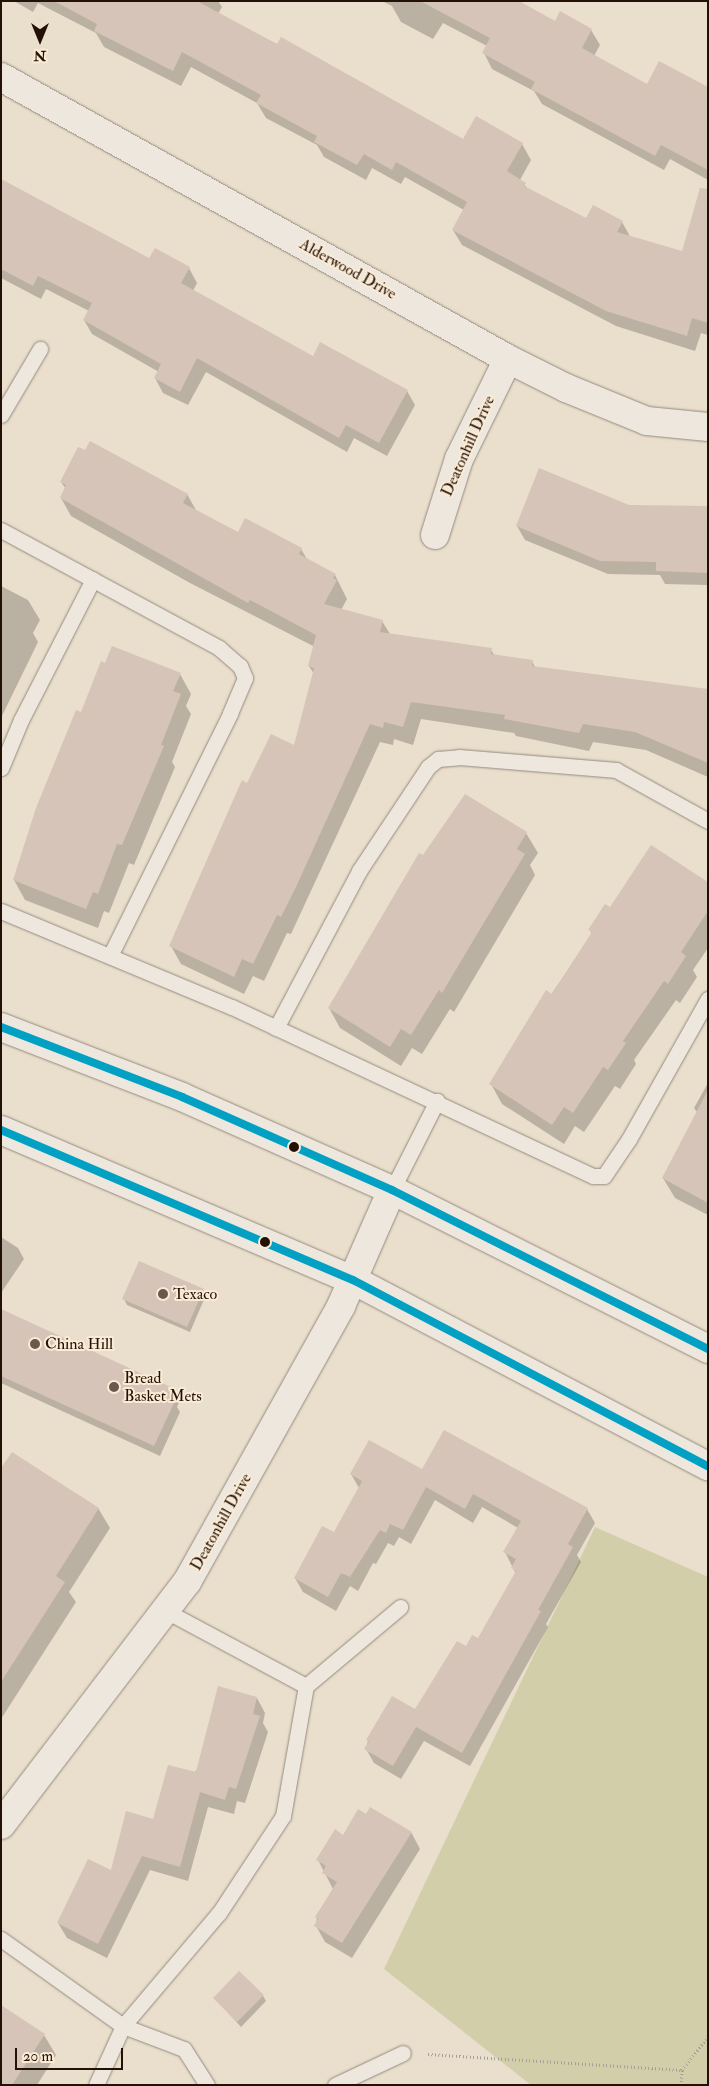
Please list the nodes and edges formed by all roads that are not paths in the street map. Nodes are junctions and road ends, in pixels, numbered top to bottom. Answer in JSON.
{"nodes":[{"id":1,"x":1,"y":78,"type":"edge"},
{"id":2,"x":40,"y":349,"type":"dead end"},
{"id":3,"x":508,"y":359,"type":"junction"},
{"id":4,"x":1,"y":415,"type":"edge"},
{"id":5,"x":708,"y":427,"type":"edge"},
{"id":6,"x":1,"y":530,"type":"edge"},
{"id":7,"x":435,"y":535,"type":"dead end"},
{"id":8,"x":93,"y":579,"type":"junction"},
{"id":9,"x":1,"y":768,"type":"edge"},
{"id":10,"x":708,"y":821,"type":"edge"},
{"id":11,"x":1,"y":910,"type":"edge"},
{"id":12,"x":110,"y":956,"type":"junction"},
{"id":13,"x":708,"y":999,"type":"edge"},
{"id":14,"x":1,"y":1026,"type":"edge"},
{"id":15,"x":276,"y":1028,"type":"junction"},
{"id":16,"x":437,"y":1100,"type":"junction"},
{"id":17,"x":1,"y":1130,"type":"edge"},
{"id":18,"x":392,"y":1190,"type":"junction"},
{"id":19,"x":353,"y":1280,"type":"junction"},
{"id":20,"x":708,"y":1349,"type":"edge"},
{"id":21,"x":708,"y":1466,"type":"edge"},
{"id":22,"x":400,"y":1607,"type":"dead end"},
{"id":23,"x":166,"y":1612,"type":"junction"},
{"id":24,"x":306,"y":1686,"type":"junction"},
{"id":25,"x":1,"y":1825,"type":"edge"},
{"id":26,"x":1,"y":1939,"type":"edge"},
{"id":27,"x":124,"y":2026,"type":"junction"},
{"id":28,"x":403,"y":2053,"type":"road end"},
{"id":29,"x":96,"y":2085,"type":"edge"},
{"id":30,"x":207,"y":2085,"type":"edge"},
{"id":31,"x":335,"y":2085,"type":"edge"}],
"edges":[{"from":1,"to":3,"type":"street","name":"Alderwood Drive"},
{"from":2,"to":4,"type":"lane"},
{"from":3,"to":5,"type":"street","name":"Alderwood Drive"},
{"from":3,"to":7,"type":"street","name":"Deatonhill Drive"},
{"from":6,"to":8,"type":"lane"},
{"from":8,"to":9,"type":"lane"},
{"from":8,"to":12,"type":"lane"},
{"from":10,"to":15,"type":"lane"},
{"from":11,"to":12,"type":"lane"},
{"from":12,"to":15,"type":"lane"},
{"from":13,"to":16,"type":"lane"},
{"from":14,"to":18,"type":"street"},
{"from":15,"to":16,"type":"lane"},
{"from":16,"to":18,"type":"lane"},
{"from":17,"to":19,"type":"street"},
{"from":18,"to":19,"type":"street","name":"Deatonhill Drive"},
{"from":18,"to":20,"type":"street"},
{"from":19,"to":21,"type":"street"},
{"from":19,"to":23,"type":"street","name":"Deatonhill Drive"},
{"from":22,"to":24,"type":"lane"},
{"from":23,"to":24,"type":"lane"},
{"from":23,"to":25,"type":"street","name":"Deatonhill Drive"},
{"from":24,"to":27,"type":"lane"},
{"from":26,"to":27,"type":"lane"},
{"from":27,"to":29,"type":"lane"},
{"from":27,"to":30,"type":"lane"},
{"from":28,"to":31,"type":"lane"}]}
